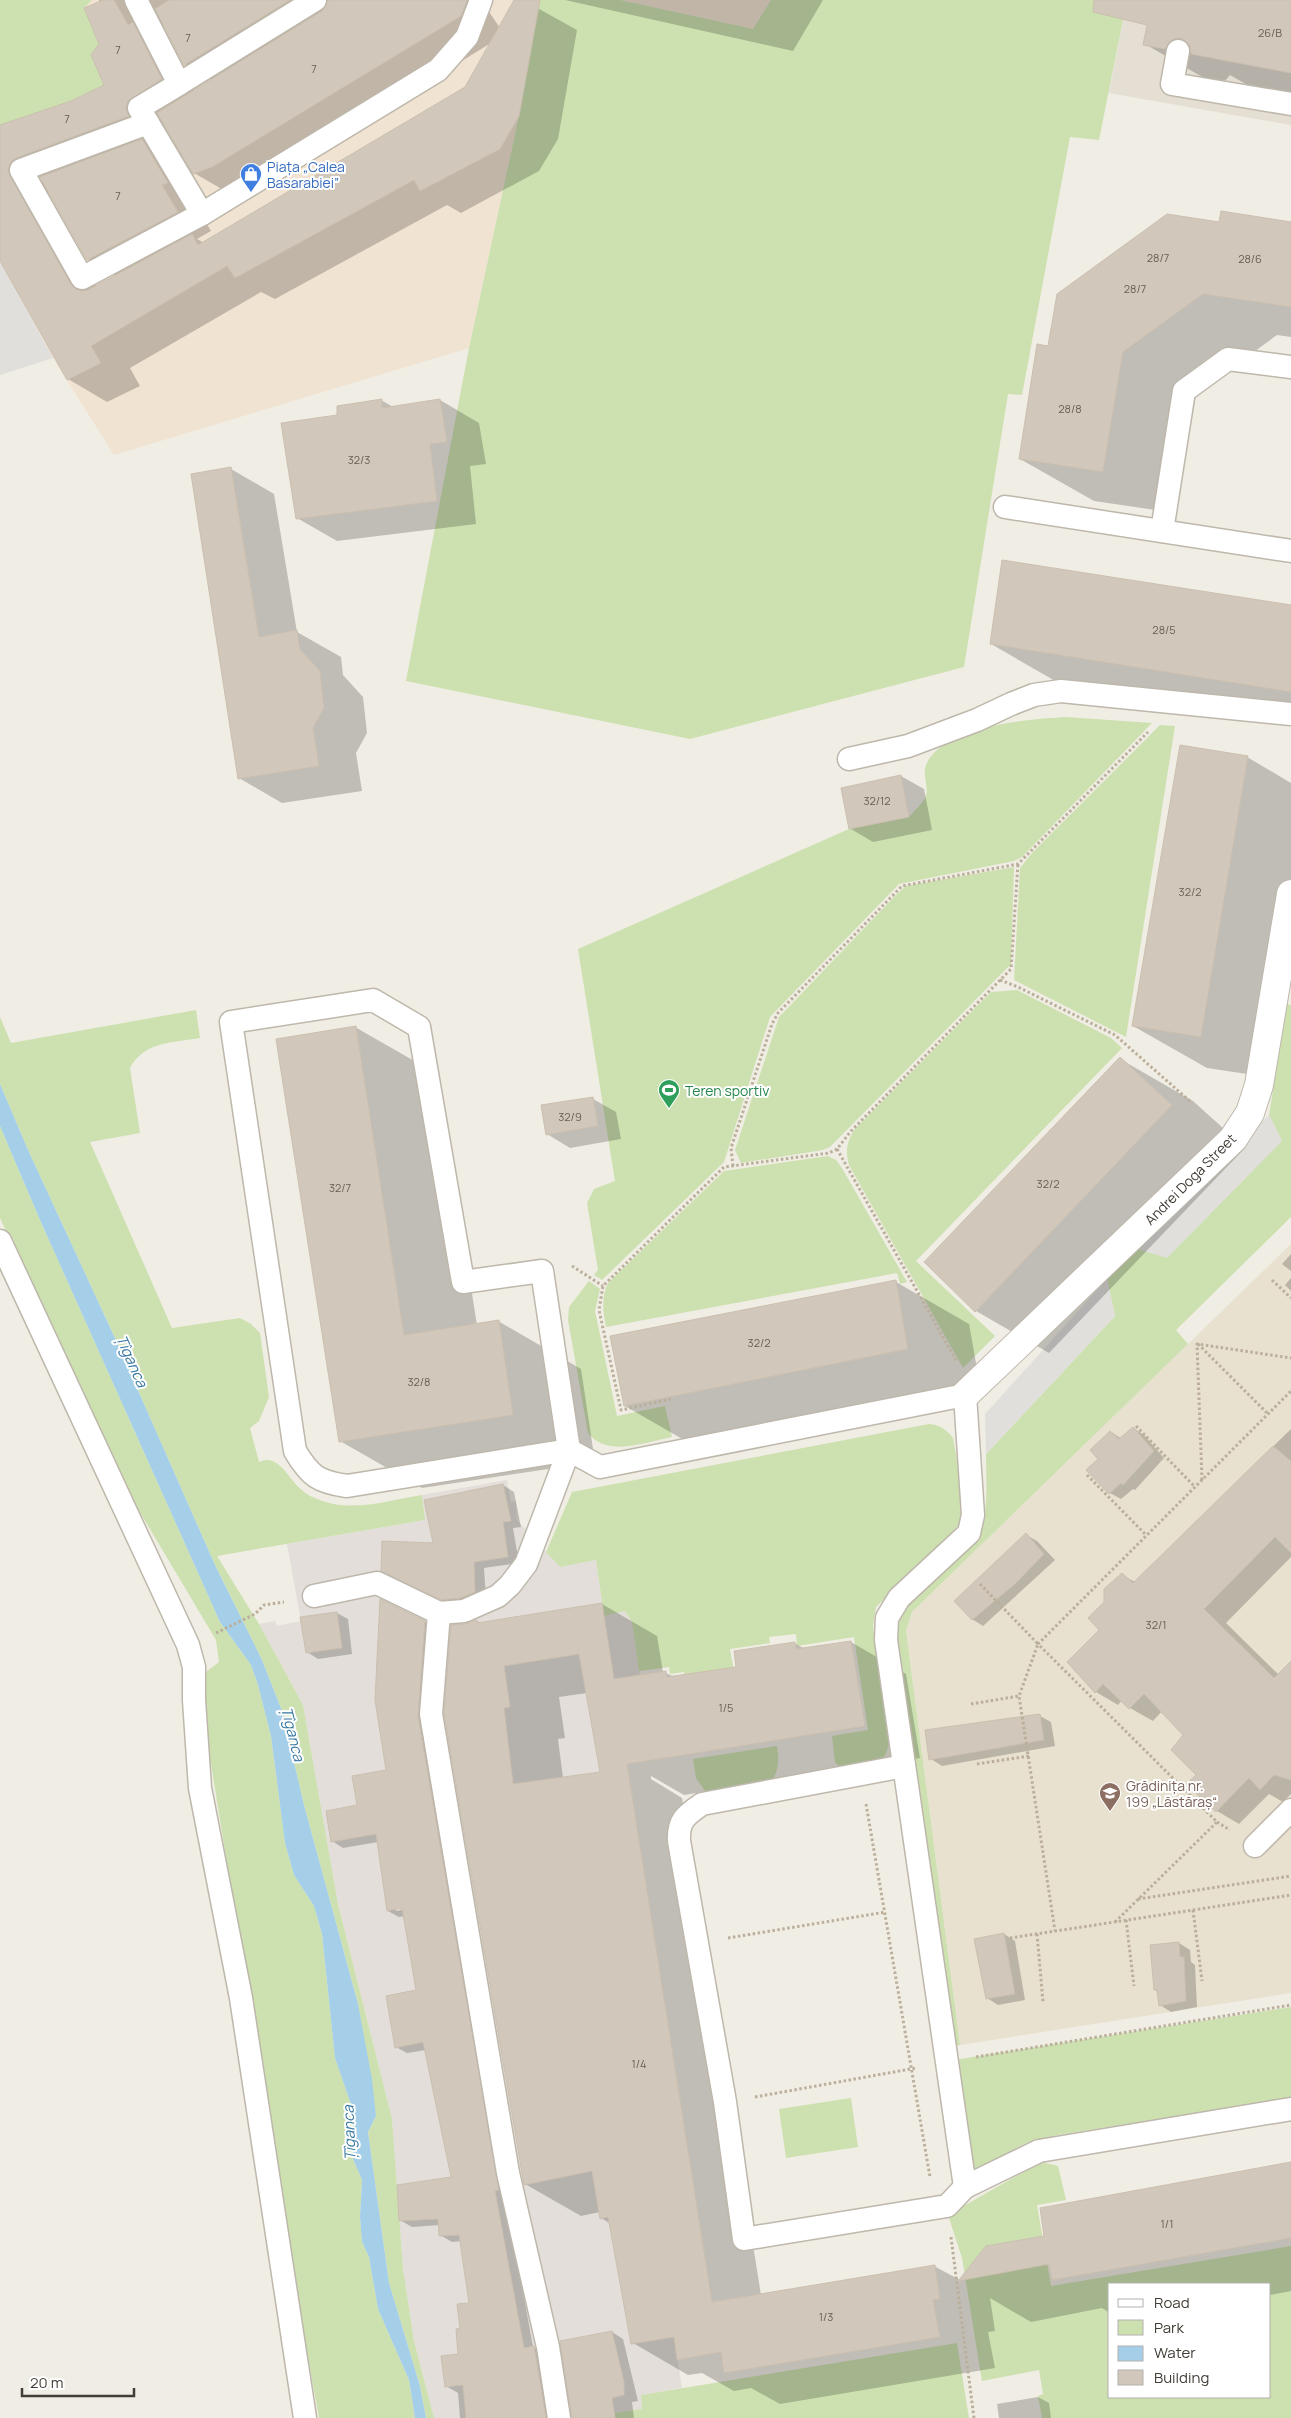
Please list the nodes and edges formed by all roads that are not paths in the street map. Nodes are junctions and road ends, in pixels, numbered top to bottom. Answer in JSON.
{"nodes":[{"id":1,"x":137,"y":0,"type":"edge"},
{"id":2,"x":315,"y":0,"type":"edge"},
{"id":3,"x":481,"y":0,"type":"edge"},
{"id":4,"x":1178,"y":51,"type":"dead end"},
{"id":5,"x":179,"y":84,"type":"junction"},
{"id":6,"x":1291,"y":104,"type":"edge"},
{"id":7,"x":148,"y":123,"type":"junction"},
{"id":8,"x":202,"y":214,"type":"junction"},
{"id":9,"x":1291,"y":367,"type":"edge"},
{"id":10,"x":1005,"y":507,"type":"dead end"},
{"id":11,"x":1162,"y":531,"type":"junction"},
{"id":12,"x":1291,"y":551,"type":"edge"},
{"id":13,"x":1291,"y":714,"type":"edge"},
{"id":14,"x":849,"y":759,"type":"dead end"},
{"id":15,"x":1291,"y":894,"type":"edge"},
{"id":16,"x":0,"y":1241,"type":"edge"},
{"id":17,"x":968,"y":1392,"type":"junction"},
{"id":18,"x":569,"y":1450,"type":"junction"},
{"id":19,"x":314,"y":1596,"type":"dead end"},
{"id":20,"x":439,"y":1613,"type":"junction"},
{"id":21,"x":904,"y":1766,"type":"junction"},
{"id":22,"x":1291,"y":1810,"type":"edge"},
{"id":23,"x":1255,"y":1846,"type":"dead end"},
{"id":24,"x":1291,"y":2109,"type":"edge"},
{"id":25,"x":965,"y":2187,"type":"junction"},
{"id":26,"x":305,"y":2418,"type":"edge"},
{"id":27,"x":559,"y":2418,"type":"edge"}],
"edges":[{"from":1,"to":5,"type":"lane"},
{"from":2,"to":5,"type":"lane"},
{"from":3,"to":8,"type":"lane"},
{"from":4,"to":6,"type":"lane"},
{"from":5,"to":7,"type":"lane"},
{"from":7,"to":8,"type":"lane"},
{"from":7,"to":8,"type":"lane"},
{"from":9,"to":11,"type":"lane"},
{"from":10,"to":11,"type":"lane"},
{"from":11,"to":12,"type":"lane"},
{"from":13,"to":14,"type":"lane"},
{"from":15,"to":17,"type":"street","name":"Andrei Doga Street"},
{"from":16,"to":26,"type":"lane"},
{"from":17,"to":18,"type":"lane"},
{"from":17,"to":21,"type":"lane"},
{"from":18,"to":18,"type":"lane"},
{"from":18,"to":20,"type":"lane"},
{"from":19,"to":20,"type":"lane"},
{"from":20,"to":27,"type":"lane"},
{"from":21,"to":25,"type":"lane"},
{"from":21,"to":25,"type":"lane"},
{"from":22,"to":23,"type":"lane"},
{"from":24,"to":25,"type":"lane"}]}
